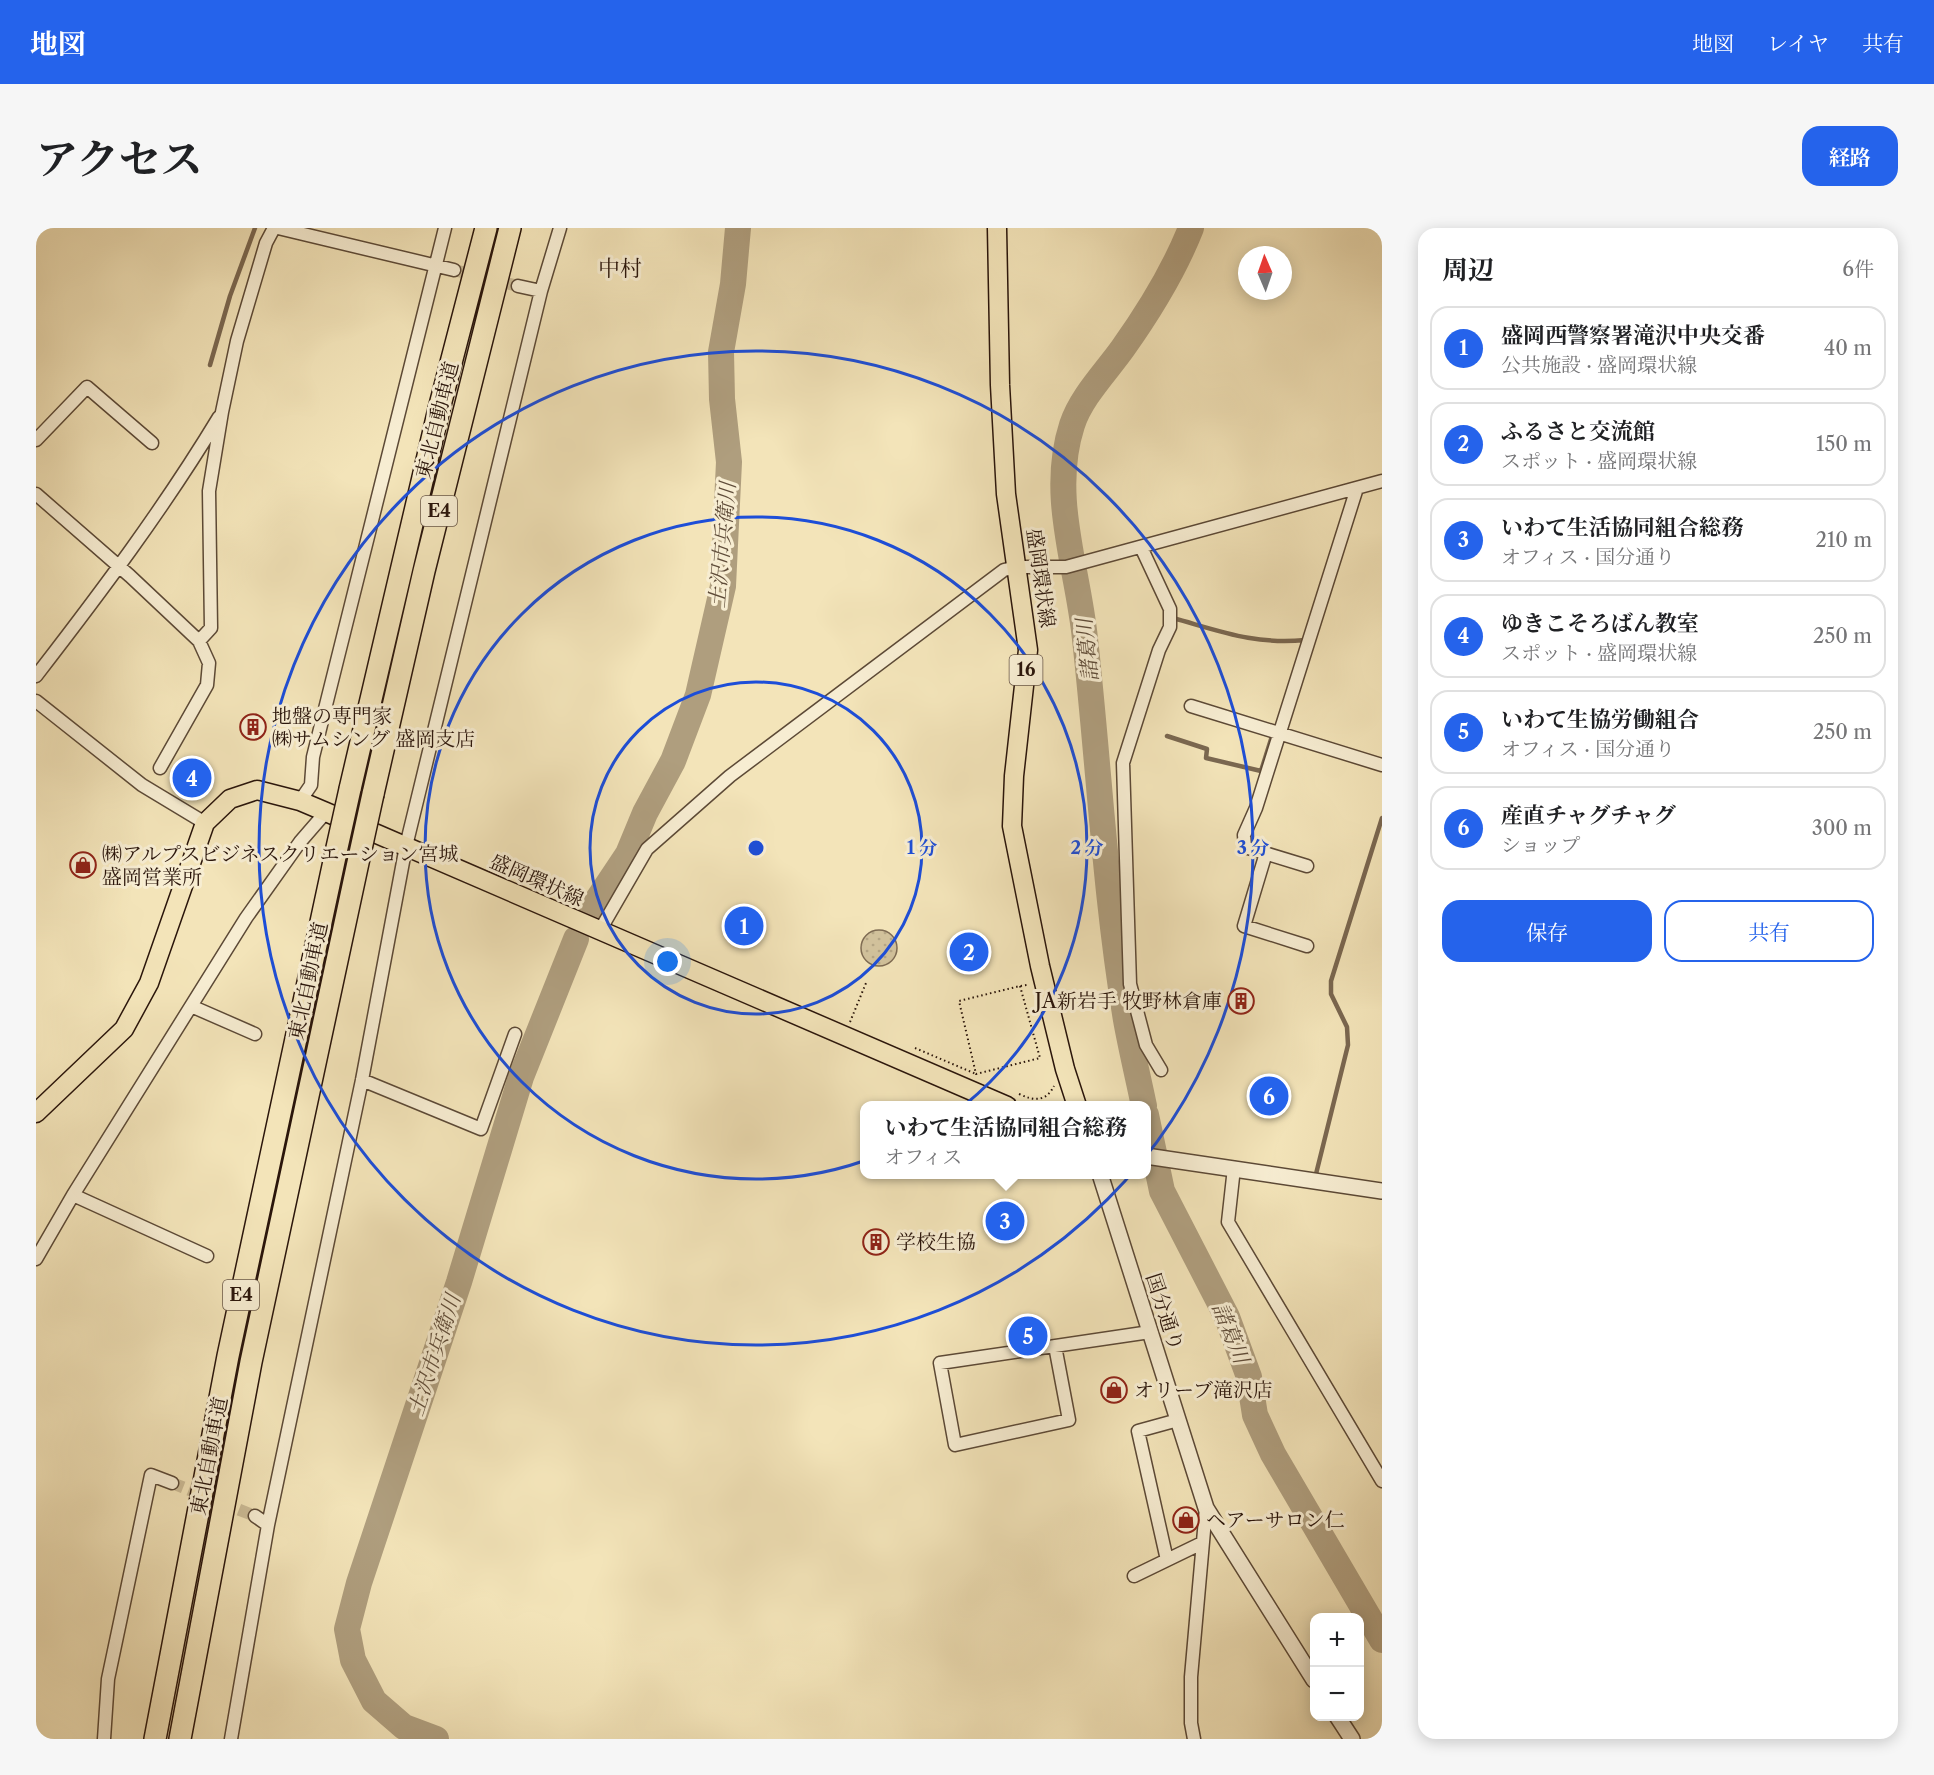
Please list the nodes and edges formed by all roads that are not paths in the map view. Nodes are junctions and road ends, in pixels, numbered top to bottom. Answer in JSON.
{"nodes":[{"id":1,"x":276,"y":228,"type":"edge"},
{"id":2,"x":445,"y":228,"type":"edge"},
{"id":3,"x":486,"y":228,"type":"edge"},
{"id":4,"x":510,"y":228,"type":"edge"},
{"id":5,"x":560,"y":228,"type":"edge"},
{"id":6,"x":997,"y":228,"type":"edge"},
{"id":7,"x":436,"y":264,"type":"junction"},
{"id":8,"x":454,"y":270,"type":"tunnel mouth"},
{"id":9,"x":518,"y":286,"type":"tunnel mouth"},
{"id":10,"x":541,"y":291,"type":"junction"},
{"id":11,"x":222,"y":412,"type":"junction"},
{"id":12,"x":36,"y":440,"type":"edge"},
{"id":13,"x":152,"y":443,"type":"dead end"},
{"id":14,"x":1382,"y":481,"type":"edge"},
{"id":15,"x":1357,"y":488,"type":"junction"},
{"id":16,"x":36,"y":495,"type":"edge"},
{"id":17,"x":1141,"y":547,"type":"junction"},
{"id":18,"x":120,"y":567,"type":"junction"},
{"id":19,"x":1017,"y":567,"type":"junction"},
{"id":20,"x":199,"y":641,"type":"junction"},
{"id":21,"x":36,"y":675,"type":"edge"},
{"id":22,"x":36,"y":701,"type":"edge"},
{"id":23,"x":1191,"y":706,"type":"dead end"},
{"id":24,"x":177,"y":709,"type":"dead end"},
{"id":25,"x":189,"y":717,"type":"junction"},
{"id":26,"x":1276,"y":732,"type":"junction"},
{"id":27,"x":1382,"y":765,"type":"edge"},
{"id":28,"x":160,"y":768,"type":"dead end"},
{"id":29,"x":300,"y":801,"type":"junction"},
{"id":30,"x":326,"y":812,"type":"junction"},
{"id":31,"x":205,"y":823,"type":"junction"},
{"id":32,"x":406,"y":846,"type":"junction"},
{"id":33,"x":1266,"y":853,"type":"junction"},
{"id":34,"x":1307,"y":866,"type":"dead end"},
{"id":35,"x":599,"y":932,"type":"junction"},
{"id":36,"x":1307,"y":946,"type":"dead end"},
{"id":37,"x":191,"y":1006,"type":"junction"},
{"id":38,"x":255,"y":1034,"type":"dead end"},
{"id":39,"x":515,"y":1034,"type":"dead end"},
{"id":40,"x":1161,"y":1070,"type":"dead end"},
{"id":41,"x":362,"y":1080,"type":"junction"},
{"id":42,"x":1010,"y":1098,"type":"edge"},
{"id":43,"x":1075,"y":1101,"type":"edge"},
{"id":44,"x":36,"y":1113,"type":"edge"},
{"id":45,"x":1151,"y":1157,"type":"edge"},
{"id":46,"x":1234,"y":1168,"type":"junction"},
{"id":47,"x":1102,"y":1179,"type":"edge"},
{"id":48,"x":1382,"y":1191,"type":"edge"},
{"id":49,"x":74,"y":1195,"type":"junction"},
{"id":50,"x":207,"y":1256,"type":"dead end"},
{"id":51,"x":36,"y":1260,"type":"edge"},
{"id":52,"x":1150,"y":1332,"type":"junction"},
{"id":53,"x":1055,"y":1346,"type":"junction"},
{"id":54,"x":1178,"y":1420,"type":"junction"},
{"id":55,"x":1382,"y":1481,"type":"edge"},
{"id":56,"x":172,"y":1483,"type":"tunnel mouth"},
{"id":57,"x":1206,"y":1508,"type":"junction"},
{"id":58,"x":255,"y":1515,"type":"tunnel mouth"},
{"id":59,"x":268,"y":1525,"type":"junction"},
{"id":60,"x":1203,"y":1543,"type":"junction"},
{"id":61,"x":1167,"y":1560,"type":"junction"},
{"id":62,"x":1134,"y":1576,"type":"dead end"},
{"id":63,"x":1310,"y":1674,"type":"edge"},
{"id":64,"x":1340,"y":1721,"type":"edge"},
{"id":65,"x":104,"y":1739,"type":"edge"},
{"id":66,"x":155,"y":1739,"type":"edge"},
{"id":67,"x":180,"y":1739,"type":"edge"},
{"id":68,"x":231,"y":1739,"type":"edge"},
{"id":69,"x":1194,"y":1739,"type":"edge"},
{"id":70,"x":1352,"y":1739,"type":"edge"}],
"edges":[{"from":1,"to":7,"type":"street"},
{"from":1,"to":11,"type":"street"},
{"from":2,"to":7,"type":"street"},
{"from":3,"to":66,"type":"highway","name":"東北自動車道","number":"E4","bridge":true},
{"from":4,"to":67,"type":"highway","name":"東北自動車道","number":"E4","bridge":true},
{"from":5,"to":10,"type":"street"},
{"from":6,"to":19,"type":"main road","name":"盛岡環状線","number":"16"},
{"from":7,"to":8,"type":"street"},
{"from":7,"to":29,"type":"street"},
{"from":9,"to":10,"type":"street"},
{"from":10,"to":32,"type":"street"},
{"from":11,"to":18,"type":"street"},
{"from":11,"to":20,"type":"street"},
{"from":12,"to":13,"type":"street"},
{"from":14,"to":15,"type":"street"},
{"from":15,"to":17,"type":"street"},
{"from":15,"to":26,"type":"street"},
{"from":16,"to":18,"type":"street"},
{"from":17,"to":19,"type":"street"},
{"from":17,"to":40,"type":"street"},
{"from":18,"to":20,"type":"street"},
{"from":18,"to":21,"type":"street"},
{"from":19,"to":35,"type":"street"},
{"from":19,"to":43,"type":"main road","name":"盛岡環状線","number":"16"},
{"from":20,"to":25,"type":"street"},
{"from":22,"to":31,"type":"street"},
{"from":23,"to":26,"type":"street"},
{"from":24,"to":25,"type":"street"},
{"from":25,"to":28,"type":"street"},
{"from":26,"to":27,"type":"street"},
{"from":26,"to":33,"type":"street"},
{"from":29,"to":30,"type":"main road","name":"盛岡環状線"},
{"from":29,"to":31,"type":"main road","name":"盛岡環状線"},
{"from":30,"to":32,"type":"main road","name":"盛岡環状線"},
{"from":30,"to":37,"type":"street"},
{"from":31,"to":44,"type":"main road","name":"盛岡環状線"},
{"from":32,"to":35,"type":"main road","name":"盛岡環状線"},
{"from":32,"to":41,"type":"street"},
{"from":33,"to":34,"type":"street"},
{"from":33,"to":36,"type":"street"},
{"from":35,"to":42,"type":"main road","name":"盛岡環状線"},
{"from":37,"to":38,"type":"street"},
{"from":37,"to":49,"type":"street"},
{"from":39,"to":41,"type":"street"},
{"from":41,"to":59,"type":"street"},
{"from":45,"to":46,"type":"street"},
{"from":46,"to":48,"type":"street"},
{"from":46,"to":55,"type":"street"},
{"from":47,"to":52,"type":"street","name":"国分通り"},
{"from":49,"to":50,"type":"street"},
{"from":49,"to":51,"type":"street"},
{"from":52,"to":53,"type":"street"},
{"from":52,"to":54,"type":"street","name":"国分通り"},
{"from":53,"to":53,"type":"street"},
{"from":54,"to":57,"type":"street","name":"国分通り"},
{"from":54,"to":61,"type":"street"},
{"from":56,"to":65,"type":"street"},
{"from":57,"to":60,"type":"street"},
{"from":57,"to":63,"type":"street","name":"国分通り"},
{"from":58,"to":59,"type":"street"},
{"from":59,"to":68,"type":"street"},
{"from":60,"to":61,"type":"street"},
{"from":60,"to":69,"type":"street"},
{"from":61,"to":62,"type":"street"},
{"from":64,"to":70,"type":"street"}]}
